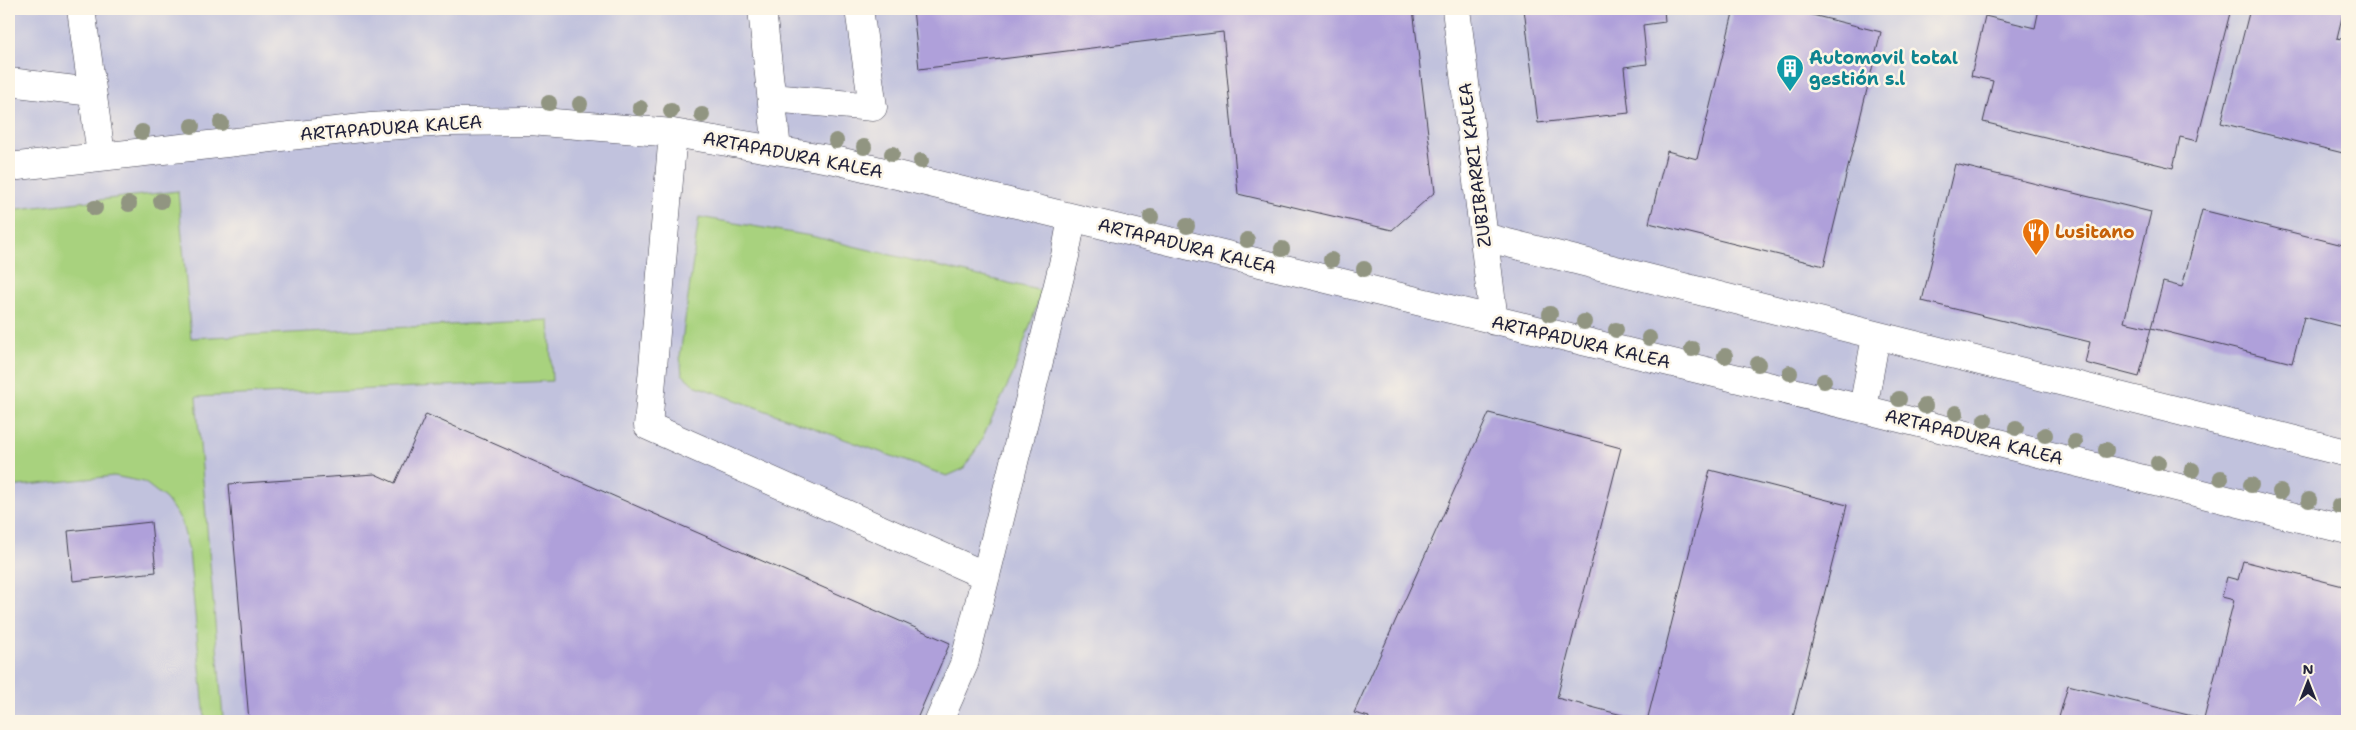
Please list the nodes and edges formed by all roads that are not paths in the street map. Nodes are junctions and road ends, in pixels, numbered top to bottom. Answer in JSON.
{"nodes":[{"id":1,"x":81,"y":9,"type":"edge"},
{"id":2,"x":762,"y":9,"type":"edge"},
{"id":3,"x":860,"y":9,"type":"edge"},
{"id":4,"x":1456,"y":9,"type":"edge"},
{"id":5,"x":9,"y":82,"type":"edge"},
{"id":6,"x":92,"y":92,"type":"junction"},
{"id":7,"x":772,"y":98,"type":"junction"},
{"id":8,"x":673,"y":133,"type":"junction"},
{"id":9,"x":777,"y":150,"type":"junction"},
{"id":10,"x":101,"y":155,"type":"junction"},
{"id":11,"x":9,"y":167,"type":"edge"},
{"id":12,"x":1072,"y":218,"type":"junction"},
{"id":13,"x":1484,"y":237,"type":"junction"},
{"id":14,"x":1494,"y":321,"type":"junction"},
{"id":15,"x":1876,"y":336,"type":"junction"},
{"id":16,"x":1863,"y":409,"type":"junction"},
{"id":17,"x":2347,"y":453,"type":"edge"},
{"id":18,"x":2347,"y":530,"type":"edge"},
{"id":19,"x":986,"y":576,"type":"junction"},
{"id":20,"x":939,"y":721,"type":"edge"}],
"edges":[{"from":1,"to":6,"type":"street"},
{"from":2,"to":7,"type":"street"},
{"from":3,"to":7,"type":"street"},
{"from":4,"to":13,"type":"street","name":"ZUBIBARRI KALEA"},
{"from":5,"to":6,"type":"street"},
{"from":6,"to":10,"type":"street"},
{"from":7,"to":9,"type":"street"},
{"from":8,"to":9,"type":"street","name":"ARTAPADURA KALEA"},
{"from":8,"to":10,"type":"street","name":"ARTAPADURA KALEA"},
{"from":8,"to":19,"type":"street"},
{"from":9,"to":12,"type":"street","name":"ARTAPADURA KALEA"},
{"from":10,"to":11,"type":"street","name":"ARTAPADURA KALEA"},
{"from":12,"to":14,"type":"street","name":"ARTAPADURA KALEA"},
{"from":12,"to":19,"type":"street"},
{"from":13,"to":14,"type":"street","name":"ZUBIBARRI KALEA"},
{"from":13,"to":15,"type":"street"},
{"from":14,"to":16,"type":"street","name":"ARTAPADURA KALEA"},
{"from":15,"to":16,"type":"street"},
{"from":15,"to":17,"type":"street"},
{"from":16,"to":18,"type":"street","name":"ARTAPADURA KALEA"},
{"from":19,"to":20,"type":"street"}]}
